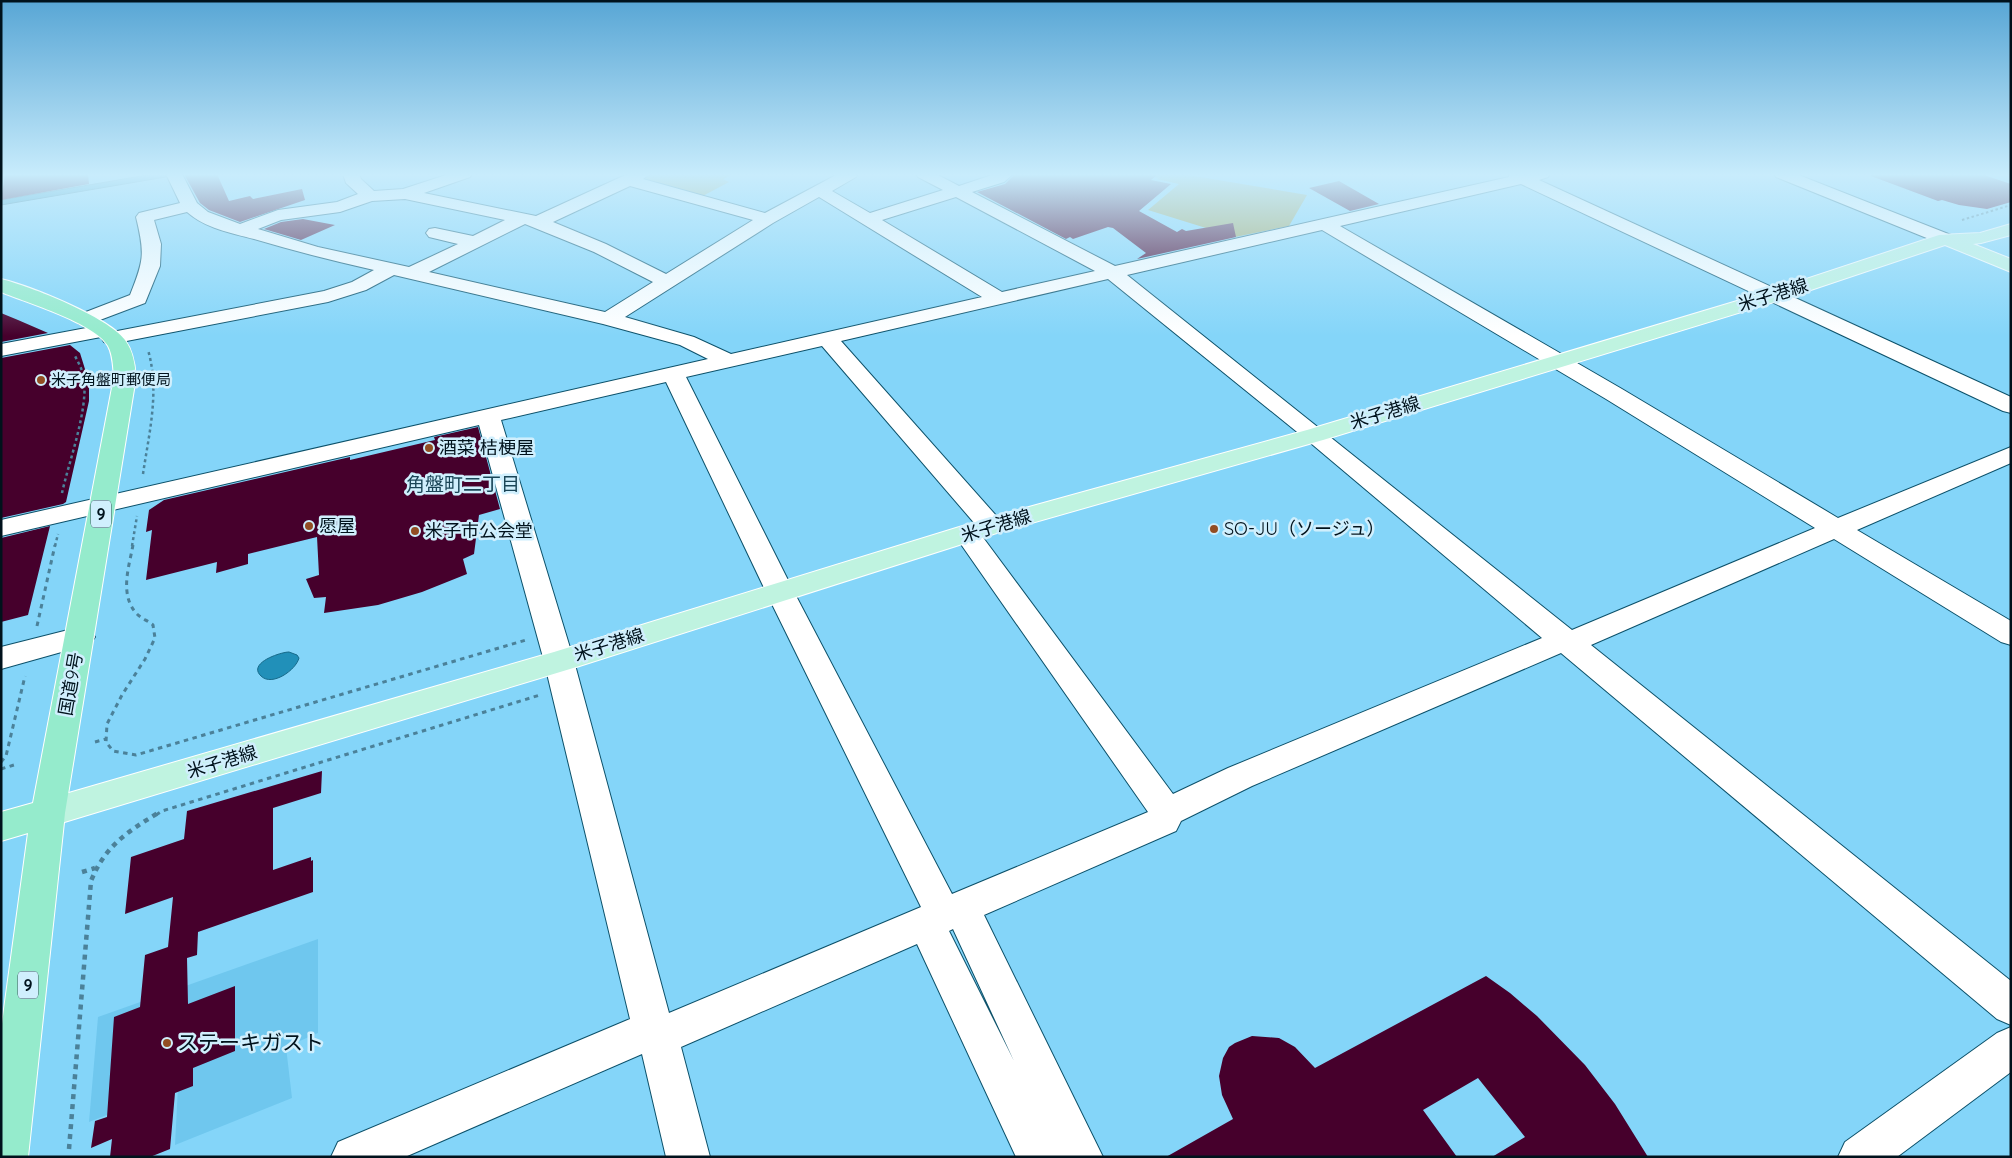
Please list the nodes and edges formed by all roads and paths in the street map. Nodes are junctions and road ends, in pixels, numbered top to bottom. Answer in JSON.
{"nodes":[{"id":1,"x":148,"y":228,"type":"edge"},
{"id":2,"x":235,"y":228,"type":"edge"},
{"id":3,"x":245,"y":228,"type":"edge"},
{"id":4,"x":512,"y":228,"type":"edge"},
{"id":5,"x":548,"y":228,"type":"edge"},
{"id":6,"x":753,"y":228,"type":"edge"},
{"id":7,"x":883,"y":228,"type":"edge"},
{"id":8,"x":1030,"y":228,"type":"edge"},
{"id":9,"x":1307,"y":228,"type":"edge"},
{"id":10,"x":1332,"y":228,"type":"edge"},
{"id":11,"x":1635,"y":228,"type":"edge"},
{"id":12,"x":1918,"y":228,"type":"edge"},
{"id":13,"x":1962,"y":228,"type":"edge"},
{"id":14,"x":2011,"y":229,"type":"edge"},
{"id":15,"x":240,"y":230,"type":"junction"},
{"id":16,"x":435,"y":234,"type":"dead end"},
{"id":17,"x":1946,"y":239,"type":"junction"},
{"id":18,"x":475,"y":242,"type":"junction"},
{"id":19,"x":2011,"y":266,"type":"edge"},
{"id":20,"x":402,"y":270,"type":"junction"},
{"id":21,"x":1111,"y":272,"type":"junction"},
{"id":22,"x":667,"y":282,"type":"junction"},
{"id":23,"x":1,"y":285,"type":"edge"},
{"id":24,"x":1774,"y":296,"type":"junction"},
{"id":25,"x":998,"y":298,"type":"junction"},
{"id":26,"x":608,"y":319,"type":"junction"},
{"id":27,"x":100,"y":329,"type":"junction"},
{"id":28,"x":826,"y":337,"type":"junction"},
{"id":29,"x":146,"y":346,"type":"dead end"},
{"id":30,"x":1,"y":350,"type":"edge"},
{"id":31,"x":71,"y":350,"type":"dead end"},
{"id":32,"x":728,"y":360,"type":"junction"},
{"id":33,"x":1557,"y":361,"type":"junction"},
{"id":34,"x":673,"y":374,"type":"junction"},
{"id":35,"x":2011,"y":406,"type":"edge"},
{"id":36,"x":488,"y":415,"type":"junction"},
{"id":37,"x":1315,"y":435,"type":"junction"},
{"id":38,"x":2011,"y":454,"type":"edge"},
{"id":39,"x":142,"y":478,"type":"dead end"},
{"id":40,"x":60,"y":501,"type":"dead end"},
{"id":41,"x":102,"y":505,"type":"junction"},
{"id":42,"x":140,"y":510,"type":"dead end"},
{"id":43,"x":1,"y":528,"type":"edge"},
{"id":44,"x":1835,"y":528,"type":"junction"},
{"id":45,"x":59,"y":529,"type":"dead end"},
{"id":46,"x":979,"y":530,"type":"junction"},
{"id":47,"x":780,"y":592,"type":"junction"},
{"id":48,"x":36,"y":634,"type":"dead end"},
{"id":49,"x":2011,"y":636,"type":"edge"},
{"id":50,"x":80,"y":637,"type":"junction"},
{"id":51,"x":527,"y":640,"type":"dead end"},
{"id":52,"x":1566,"y":642,"type":"junction"},
{"id":53,"x":559,"y":661,"type":"junction"},
{"id":54,"x":14,"y":662,"type":"edge"},
{"id":55,"x":545,"y":693,"type":"dead end"},
{"id":56,"x":106,"y":739,"type":"junction"},
{"id":57,"x":95,"y":742,"type":"dead end"},
{"id":58,"x":161,"y":747,"type":"junction"},
{"id":59,"x":160,"y":752,"type":"dead end"},
{"id":60,"x":1,"y":762,"type":"edge"},
{"id":61,"x":14,"y":765,"type":"dead end"},
{"id":62,"x":1,"y":769,"type":"edge"},
{"id":63,"x":157,"y":805,"type":"dead end"},
{"id":64,"x":48,"y":813,"type":"junction"},
{"id":65,"x":156,"y":814,"type":"junction"},
{"id":66,"x":1166,"y":816,"type":"junction"},
{"id":67,"x":1,"y":827,"type":"edge"},
{"id":68,"x":96,"y":868,"type":"junction"},
{"id":69,"x":82,"y":872,"type":"dead end"},
{"id":70,"x":944,"y":916,"type":"junction"},
{"id":71,"x":2011,"y":1006,"type":"edge"},
{"id":72,"x":12,"y":1028,"type":"edge"},
{"id":73,"x":656,"y":1033,"type":"junction"},
{"id":74,"x":2011,"y":1047,"type":"edge"},
{"id":75,"x":69,"y":1149,"type":"dead end"},
{"id":76,"x":6,"y":1157,"type":"edge"},
{"id":77,"x":353,"y":1157,"type":"edge"},
{"id":78,"x":688,"y":1157,"type":"edge"},
{"id":79,"x":1039,"y":1157,"type":"edge"},
{"id":80,"x":1081,"y":1157,"type":"edge"},
{"id":81,"x":1860,"y":1157,"type":"edge"}],
"edges":[{"from":1,"to":27,"type":"street"},
{"from":2,"to":15,"type":"street"},
{"from":3,"to":15,"type":"street"},
{"from":4,"to":18,"type":"street"},
{"from":5,"to":22,"type":"street"},
{"from":6,"to":22,"type":"street"},
{"from":7,"to":25,"type":"street"},
{"from":8,"to":21,"type":"street"},
{"from":9,"to":21,"type":"street"},
{"from":10,"to":33,"type":"street"},
{"from":11,"to":24,"type":"street"},
{"from":12,"to":17,"type":"street"},
{"from":13,"to":17,"type":"main road","name":"米子港線"},
{"from":14,"to":17,"type":"main road","name":"米子港線"},
{"from":15,"to":20,"type":"street"},
{"from":16,"to":18,"type":"street"},
{"from":17,"to":19,"type":"main road"},
{"from":17,"to":24,"type":"main road","name":"米子港線"},
{"from":18,"to":20,"type":"street"},
{"from":20,"to":26,"type":"street"},
{"from":20,"to":27,"type":"street"},
{"from":21,"to":25,"type":"street"},
{"from":21,"to":37,"type":"street"},
{"from":22,"to":26,"type":"street"},
{"from":23,"to":27,"type":"highway"},
{"from":24,"to":33,"type":"main road","name":"米子港線"},
{"from":24,"to":35,"type":"street"},
{"from":25,"to":28,"type":"street"},
{"from":26,"to":32,"type":"street"},
{"from":27,"to":30,"type":"street"},
{"from":27,"to":41,"type":"highway","name":"国道9号","number":"9"},
{"from":28,"to":32,"type":"street"},
{"from":28,"to":46,"type":"street"},
{"from":29,"to":39,"type":"path"},
{"from":31,"to":40,"type":"path"},
{"from":32,"to":34,"type":"street"},
{"from":33,"to":37,"type":"main road","name":"米子港線"},
{"from":33,"to":44,"type":"street"},
{"from":34,"to":36,"type":"street"},
{"from":34,"to":47,"type":"street"},
{"from":36,"to":41,"type":"street"},
{"from":36,"to":53,"type":"street"},
{"from":37,"to":46,"type":"main road","name":"米子港線"},
{"from":37,"to":52,"type":"street"},
{"from":38,"to":44,"type":"street"},
{"from":41,"to":43,"type":"street"},
{"from":41,"to":50,"type":"highway","name":"国道9号","number":"9"},
{"from":42,"to":56,"type":"path"},
{"from":44,"to":49,"type":"street"},
{"from":44,"to":52,"type":"street"},
{"from":45,"to":48,"type":"path"},
{"from":46,"to":47,"type":"main road","name":"米子港線"},
{"from":46,"to":66,"type":"street"},
{"from":47,"to":53,"type":"main road","name":"米子港線"},
{"from":47,"to":70,"type":"street"},
{"from":50,"to":54,"type":"street"},
{"from":50,"to":64,"type":"highway","name":"国道9号","number":"9"},
{"from":51,"to":58,"type":"path"},
{"from":52,"to":66,"type":"street"},
{"from":52,"to":71,"type":"street"},
{"from":53,"to":64,"type":"main road","name":"米子港線"},
{"from":53,"to":73,"type":"street"},
{"from":54,"to":60,"type":"path"},
{"from":55,"to":65,"type":"path"},
{"from":56,"to":57,"type":"path"},
{"from":56,"to":58,"type":"path"},
{"from":58,"to":59,"type":"path"},
{"from":61,"to":62,"type":"path"},
{"from":63,"to":65,"type":"path"},
{"from":64,"to":67,"type":"highway"},
{"from":64,"to":72,"type":"highway","name":"国道9号","number":"9"},
{"from":65,"to":68,"type":"path"},
{"from":66,"to":70,"type":"street"},
{"from":68,"to":69,"type":"path"},
{"from":68,"to":75,"type":"path"},
{"from":70,"to":73,"type":"street"},
{"from":70,"to":79,"type":"street"},
{"from":70,"to":80,"type":"street"},
{"from":72,"to":76,"type":"highway","name":"国道9号","number":"9"},
{"from":73,"to":77,"type":"street"},
{"from":73,"to":78,"type":"street"},
{"from":74,"to":81,"type":"street"}]}
